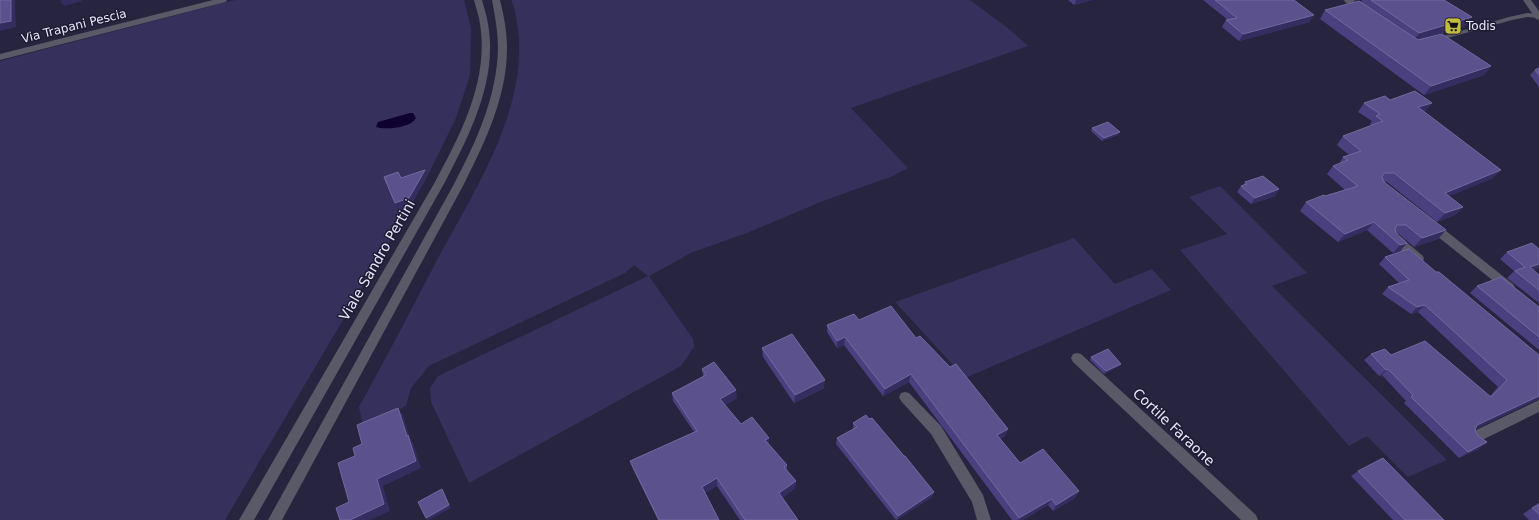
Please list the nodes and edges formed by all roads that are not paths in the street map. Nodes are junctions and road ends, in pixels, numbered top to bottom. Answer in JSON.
{"nodes":[{"id":1,"x":223,"y":0,"type":"edge"},
{"id":2,"x":478,"y":0,"type":"edge"},
{"id":3,"x":496,"y":0,"type":"edge"},
{"id":4,"x":1353,"y":0,"type":"edge"},
{"id":5,"x":1527,"y":0,"type":"edge"},
{"id":6,"x":1366,"y":15,"type":"edge"},
{"id":7,"x":1539,"y":16,"type":"edge"},
{"id":8,"x":1426,"y":42,"type":"edge"},
{"id":9,"x":0,"y":58,"type":"edge"},
{"id":10,"x":1424,"y":220,"type":"edge"},
{"id":11,"x":1394,"y":238,"type":"edge"},
{"id":12,"x":1430,"y":268,"type":"edge"},
{"id":13,"x":1515,"y":292,"type":"edge"},
{"id":14,"x":1077,"y":358,"type":"dead end"},
{"id":15,"x":905,"y":397,"type":"dead end"},
{"id":16,"x":1539,"y":406,"type":"edge"},
{"id":17,"x":1475,"y":437,"type":"edge"},
{"id":18,"x":246,"y":520,"type":"edge"},
{"id":19,"x":275,"y":520,"type":"edge"},
{"id":20,"x":984,"y":520,"type":"edge"},
{"id":21,"x":1251,"y":520,"type":"edge"}],
"edges":[{"from":1,"to":9,"type":"street","name":"Via Trapani Pescia"},
{"from":2,"to":18,"type":"street","name":"Viale Sandro Pertini"},
{"from":3,"to":19,"type":"street"},
{"from":4,"to":6,"type":"lane"},
{"from":5,"to":7,"type":"street"},
{"from":7,"to":8,"type":"lane"},
{"from":10,"to":13,"type":"street"},
{"from":11,"to":12,"type":"street"},
{"from":14,"to":21,"type":"street","name":"Cortile Faraone"},
{"from":15,"to":20,"type":"street"},
{"from":16,"to":17,"type":"street"}]}
